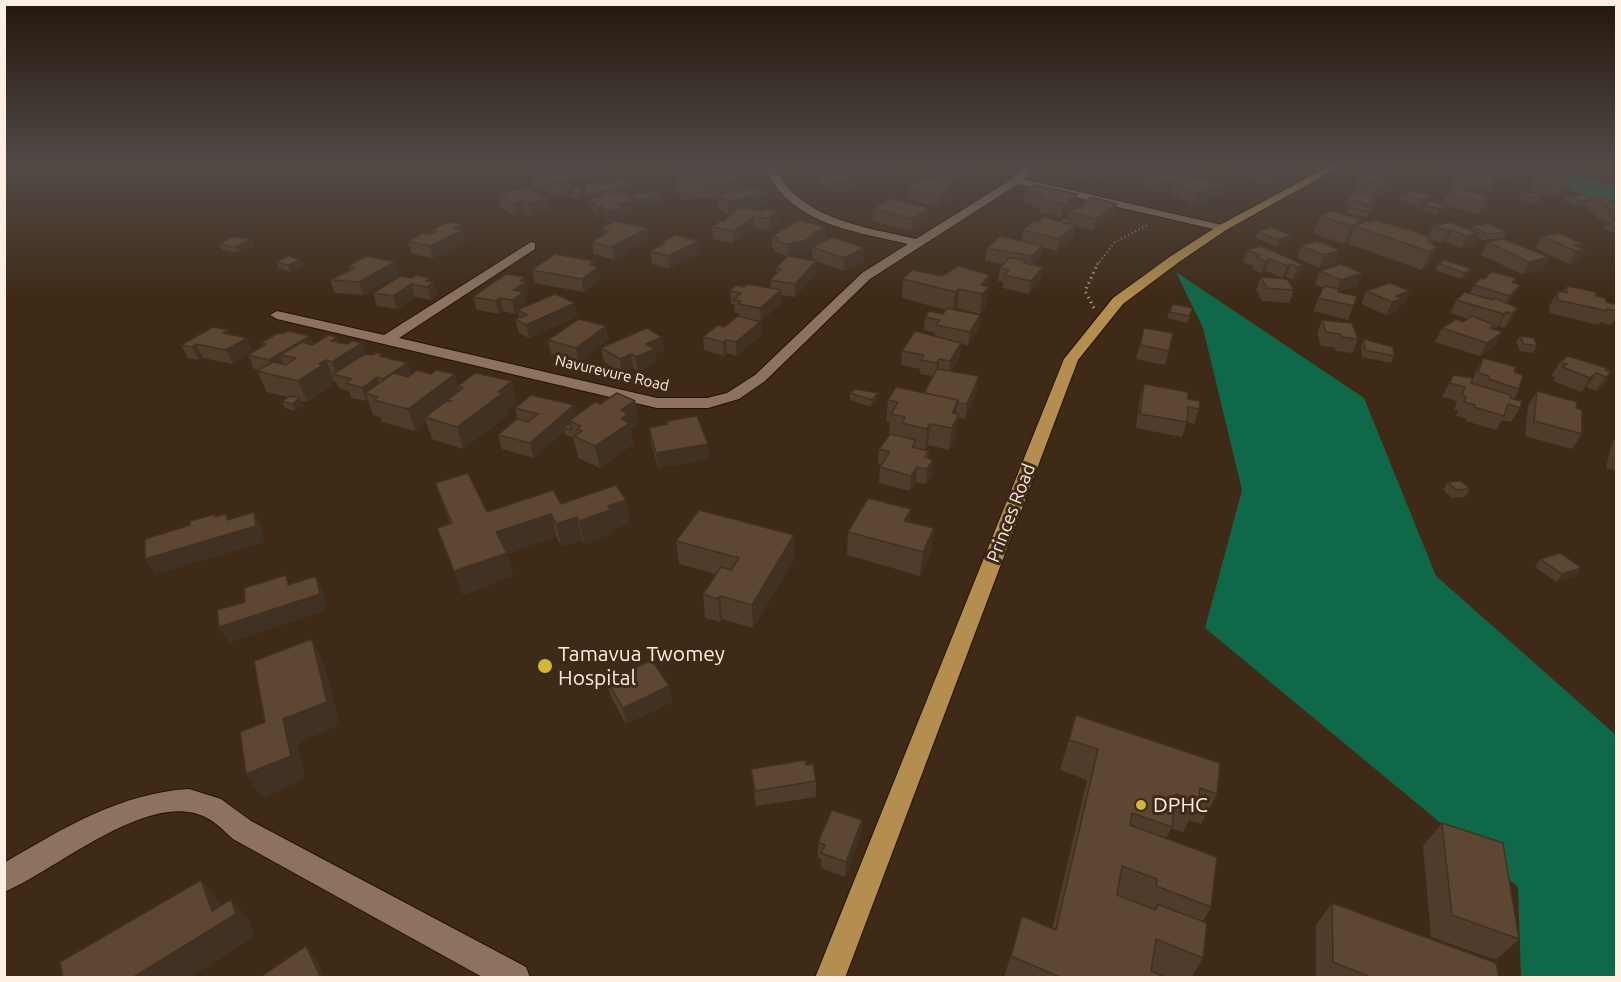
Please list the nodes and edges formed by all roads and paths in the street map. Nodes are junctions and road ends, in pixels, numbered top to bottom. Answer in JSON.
{"nodes":[{"id":1,"x":811,"y":211,"type":"edge"},
{"id":2,"x":968,"y":211,"type":"edge"},
{"id":3,"x":1146,"y":211,"type":"edge"},
{"id":4,"x":1254,"y":211,"type":"edge"},
{"id":5,"x":1173,"y":217,"type":"junction"},
{"id":6,"x":1222,"y":228,"type":"junction"},
{"id":7,"x":916,"y":243,"type":"junction"},
{"id":8,"x":531,"y":246,"type":"dead end"},
{"id":9,"x":277,"y":315,"type":"dead end"},
{"id":10,"x":1102,"y":322,"type":"junction"},
{"id":11,"x":388,"y":339,"type":"junction"},
{"id":12,"x":4,"y":879,"type":"edge"},
{"id":13,"x":515,"y":978,"type":"edge"},
{"id":14,"x":830,"y":978,"type":"edge"}],
"edges":[{"from":1,"to":7,"type":"street"},
{"from":2,"to":7,"type":"street","name":"Navurevure Road"},
{"from":3,"to":5,"type":"street"},
{"from":4,"to":6,"type":"main road","name":"Princes Road"},
{"from":5,"to":6,"type":"street"},
{"from":5,"to":10,"type":"path"},
{"from":6,"to":10,"type":"main road","name":"Princes Road"},
{"from":7,"to":11,"type":"street","name":"Navurevure Road"},
{"from":8,"to":11,"type":"street"},
{"from":9,"to":11,"type":"street","name":"Navurevure Road"},
{"from":10,"to":14,"type":"main road","name":"Princes Road"},
{"from":12,"to":13,"type":"street"}]}
